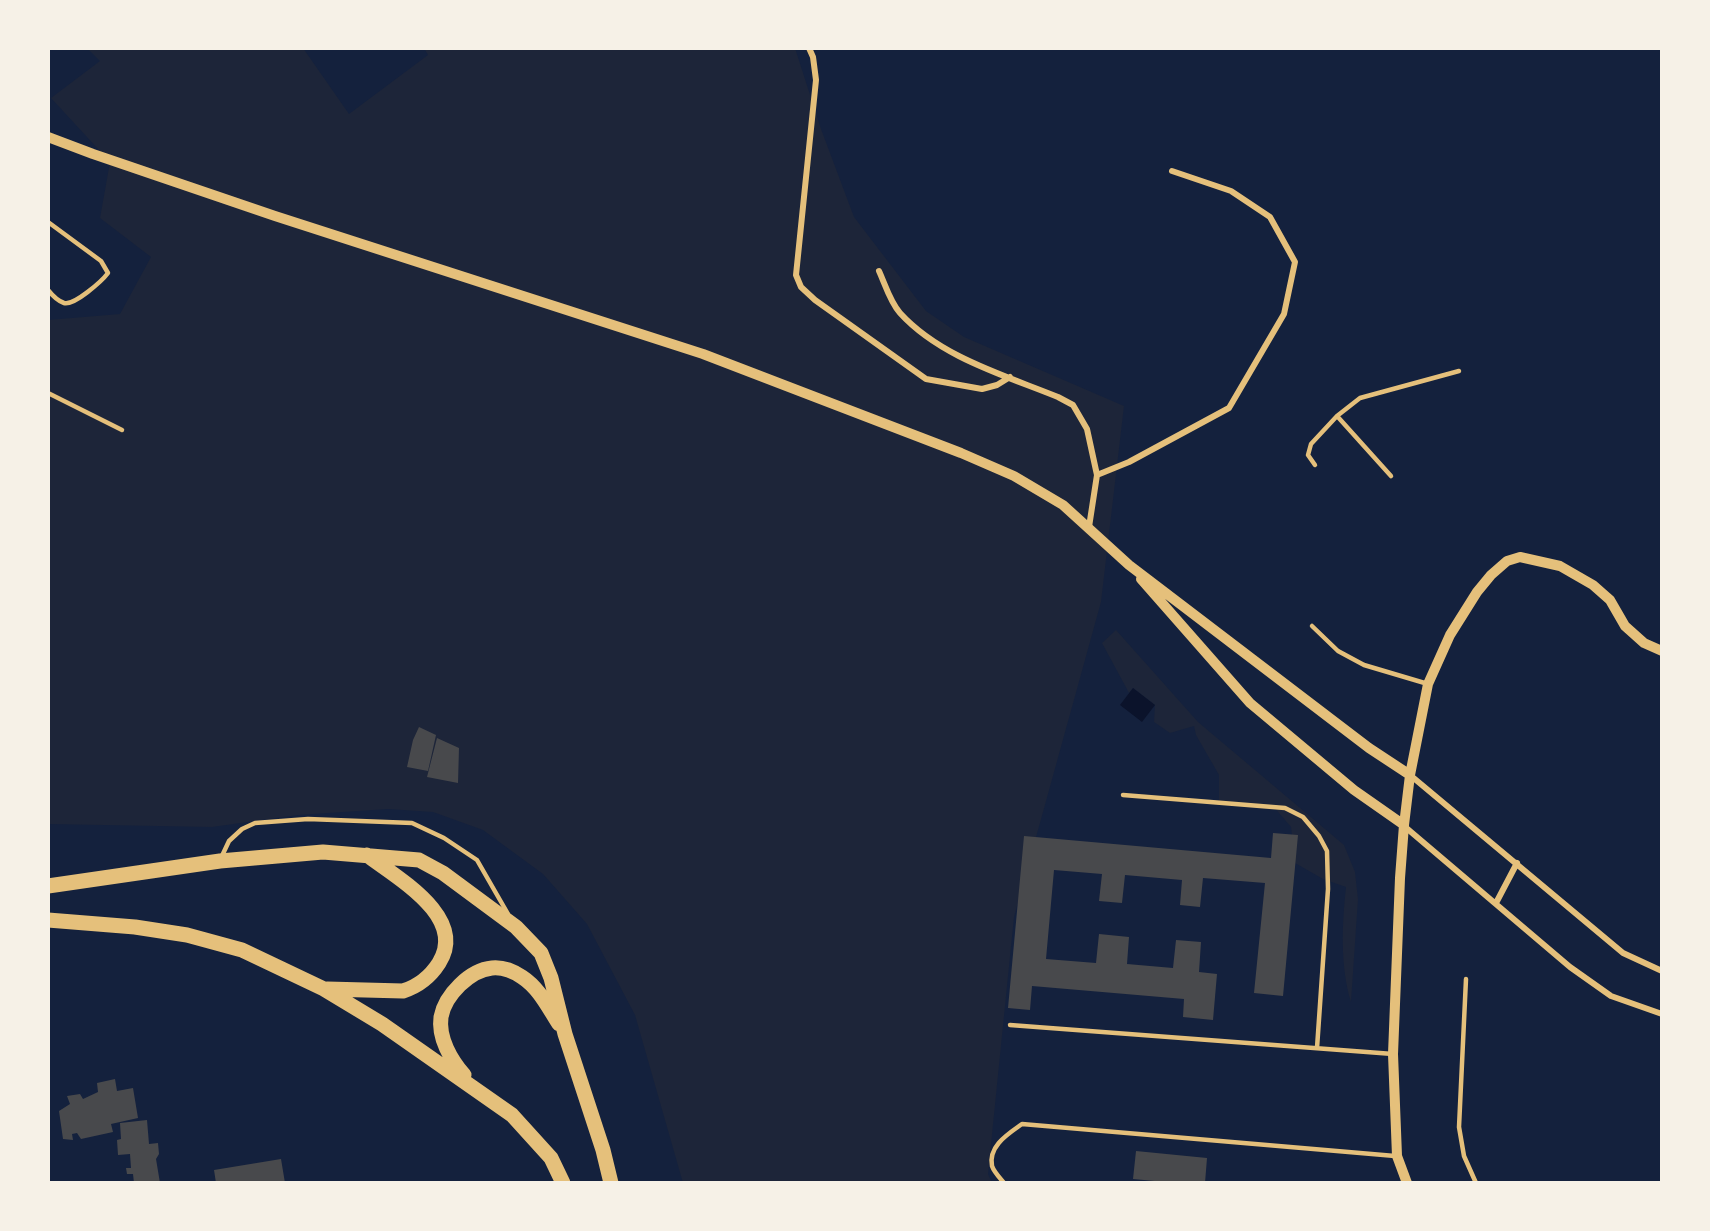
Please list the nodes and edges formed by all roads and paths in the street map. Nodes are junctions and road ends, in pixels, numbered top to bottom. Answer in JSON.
{"nodes":[{"id":1,"x":809,"y":48,"type":"edge"},
{"id":2,"x":48,"y":137,"type":"edge"},
{"id":3,"x":1172,"y":171,"type":"dead end"},
{"id":4,"x":48,"y":222,"type":"edge"},
{"id":5,"x":879,"y":272,"type":"dead end"},
{"id":6,"x":48,"y":290,"type":"edge"},
{"id":7,"x":1459,"y":371,"type":"dead end"},
{"id":8,"x":1010,"y":377,"type":"junction"},
{"id":9,"x":48,"y":393,"type":"edge"},
{"id":10,"x":1337,"y":416,"type":"junction"},
{"id":11,"x":122,"y":430,"type":"dead end"},
{"id":12,"x":1316,"y":465,"type":"dead end"},
{"id":13,"x":1097,"y":475,"type":"junction"},
{"id":14,"x":1391,"y":476,"type":"dead end"},
{"id":15,"x":1089,"y":528,"type":"junction"},
{"id":16,"x":1130,"y":565,"type":"junction"},
{"id":17,"x":1312,"y":626,"type":"dead end"},
{"id":18,"x":1662,"y":651,"type":"edge"},
{"id":19,"x":1428,"y":684,"type":"junction"},
{"id":20,"x":1410,"y":775,"type":"junction"},
{"id":21,"x":1123,"y":795,"type":"dead end"},
{"id":22,"x":1404,"y":825,"type":"junction"},
{"id":23,"x":365,"y":854,"type":"junction"},
{"id":24,"x":220,"y":861,"type":"junction"},
{"id":25,"x":1517,"y":863,"type":"junction"},
{"id":26,"x":48,"y":886,"type":"edge"},
{"id":27,"x":1496,"y":903,"type":"junction"},
{"id":28,"x":48,"y":920,"type":"edge"},
{"id":29,"x":516,"y":927,"type":"junction"},
{"id":30,"x":1662,"y":971,"type":"edge"},
{"id":31,"x":1466,"y":979,"type":"dead end"},
{"id":32,"x":324,"y":989,"type":"junction"},
{"id":33,"x":1662,"y":1014,"type":"edge"},
{"id":34,"x":1010,"y":1025,"type":"dead end"},
{"id":35,"x":565,"y":1034,"type":"junction"},
{"id":36,"x":1317,"y":1048,"type":"junction"},
{"id":37,"x":1393,"y":1054,"type":"junction"},
{"id":38,"x":475,"y":1089,"type":"junction"},
{"id":39,"x":1397,"y":1156,"type":"junction"},
{"id":40,"x":563,"y":1183,"type":"edge"},
{"id":41,"x":611,"y":1183,"type":"edge"},
{"id":42,"x":1004,"y":1183,"type":"edge"},
{"id":43,"x":1407,"y":1183,"type":"edge"},
{"id":44,"x":1476,"y":1183,"type":"edge"}],
"edges":[{"from":1,"to":8,"type":"street"},
{"from":2,"to":15,"type":"street"},
{"from":3,"to":13,"type":"street"},
{"from":4,"to":6,"type":"lane"},
{"from":5,"to":8,"type":"street"},
{"from":7,"to":10,"type":"lane"},
{"from":8,"to":13,"type":"street"},
{"from":9,"to":11,"type":"lane"},
{"from":10,"to":12,"type":"lane"},
{"from":10,"to":14,"type":"lane"},
{"from":13,"to":15,"type":"street"},
{"from":15,"to":16,"type":"street"},
{"from":16,"to":20,"type":"street"},
{"from":16,"to":22,"type":"street"},
{"from":17,"to":19,"type":"lane"},
{"from":18,"to":19,"type":"street"},
{"from":19,"to":20,"type":"street"},
{"from":20,"to":22,"type":"street"},
{"from":20,"to":25,"type":"street"},
{"from":21,"to":36,"type":"lane"},
{"from":22,"to":27,"type":"street"},
{"from":22,"to":37,"type":"street"},
{"from":23,"to":24,"type":"main road"},
{"from":23,"to":29,"type":"main road"},
{"from":23,"to":32,"type":"main road"},
{"from":24,"to":26,"type":"main road"},
{"from":24,"to":29,"type":"lane"},
{"from":25,"to":27,"type":"street"},
{"from":25,"to":30,"type":"street"},
{"from":27,"to":33,"type":"street"},
{"from":28,"to":32,"type":"main road"},
{"from":29,"to":35,"type":"main road"},
{"from":31,"to":44,"type":"lane"},
{"from":32,"to":38,"type":"main road"},
{"from":34,"to":36,"type":"lane"},
{"from":35,"to":38,"type":"main road"},
{"from":35,"to":41,"type":"main road"},
{"from":36,"to":37,"type":"lane"},
{"from":37,"to":39,"type":"street"},
{"from":38,"to":40,"type":"main road"},
{"from":39,"to":42,"type":"lane"},
{"from":39,"to":43,"type":"street"}]}
